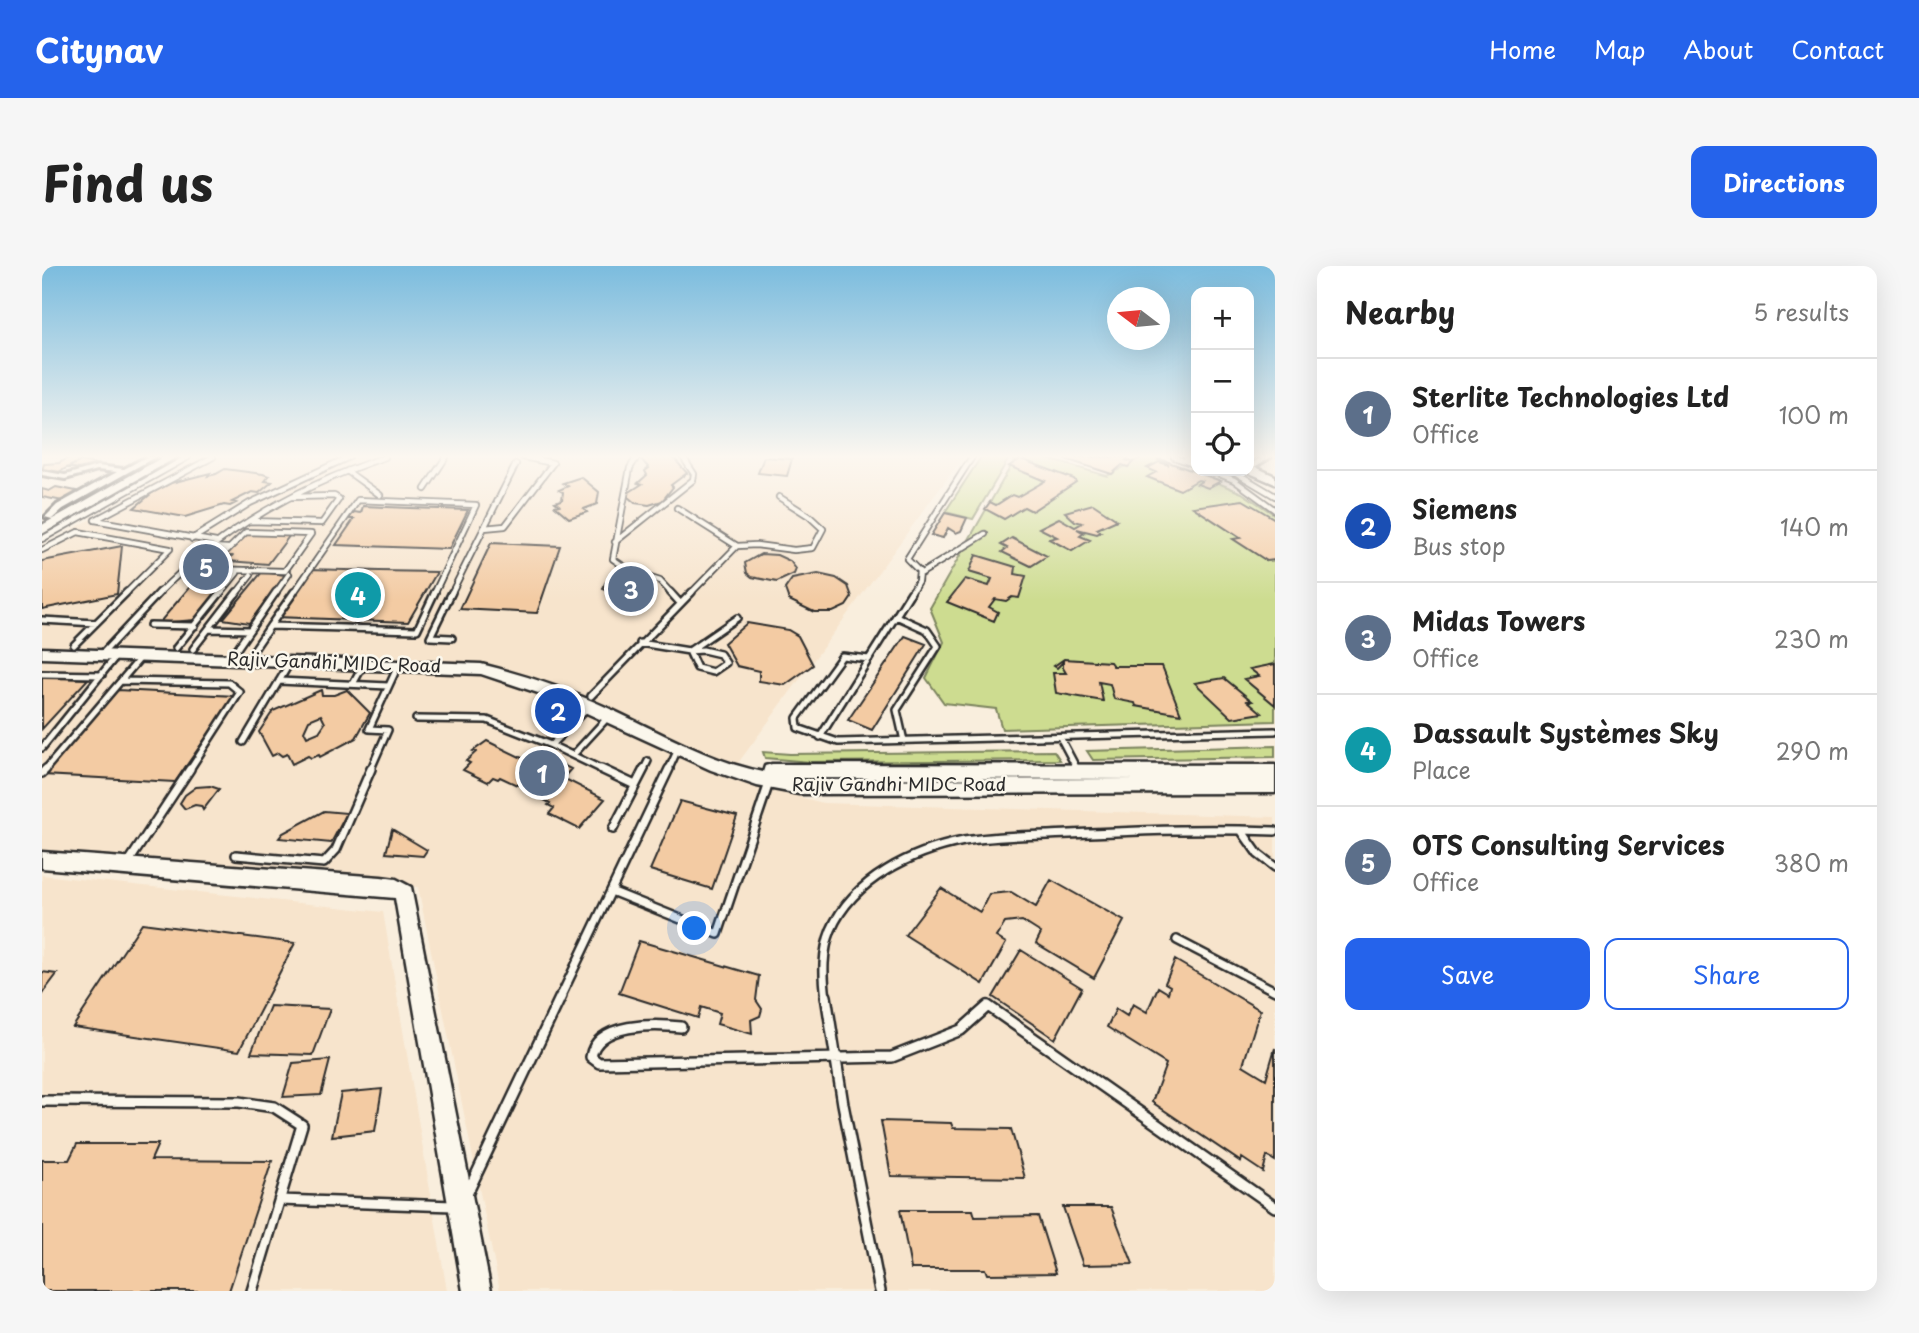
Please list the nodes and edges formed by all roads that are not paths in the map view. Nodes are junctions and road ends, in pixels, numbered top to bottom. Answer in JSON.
{"nodes":[{"id":1,"x":66,"y":505,"type":"edge"},
{"id":2,"x":81,"y":505,"type":"edge"},
{"id":3,"x":84,"y":505,"type":"edge"},
{"id":4,"x":90,"y":505,"type":"edge"},
{"id":5,"x":122,"y":505,"type":"edge"},
{"id":6,"x":247,"y":505,"type":"edge"},
{"id":7,"x":276,"y":505,"type":"edge"},
{"id":8,"x":335,"y":505,"type":"edge"},
{"id":9,"x":355,"y":505,"type":"edge"},
{"id":10,"x":472,"y":505,"type":"edge"},
{"id":11,"x":496,"y":505,"type":"edge"},
{"id":12,"x":521,"y":505,"type":"edge"},
{"id":13,"x":623,"y":505,"type":"edge"},
{"id":14,"x":662,"y":505,"type":"edge"},
{"id":15,"x":791,"y":505,"type":"edge"},
{"id":16,"x":941,"y":505,"type":"edge"},
{"id":17,"x":677,"y":508,"type":"dead end"},
{"id":18,"x":247,"y":521,"type":"junction"},
{"id":19,"x":48,"y":525,"type":"edge"},
{"id":20,"x":484,"y":528,"type":"junction"},
{"id":21,"x":78,"y":532,"type":"junction"},
{"id":22,"x":985,"y":534,"type":"dead end"},
{"id":23,"x":42,"y":539,"type":"edge"},
{"id":24,"x":192,"y":539,"type":"junction"},
{"id":25,"x":216,"y":542,"type":"junction"},
{"id":26,"x":615,"y":542,"type":"junction"},
{"id":27,"x":737,"y":546,"type":"junction"},
{"id":28,"x":210,"y":547,"type":"junction"},
{"id":29,"x":228,"y":548,"type":"junction"},
{"id":30,"x":42,"y":550,"type":"edge"},
{"id":31,"x":181,"y":571,"type":"junction"},
{"id":32,"x":289,"y":574,"type":"dead end"},
{"id":33,"x":920,"y":574,"type":"junction"},
{"id":34,"x":251,"y":575,"type":"dead end"},
{"id":35,"x":680,"y":603,"type":"junction"},
{"id":36,"x":896,"y":616,"type":"junction"},
{"id":37,"x":737,"y":618,"type":"dead end"},
{"id":38,"x":42,"y":620,"type":"edge"},
{"id":39,"x":96,"y":622,"type":"junction"},
{"id":40,"x":150,"y":625,"type":"dead end"},
{"id":41,"x":194,"y":626,"type":"junction"},
{"id":42,"x":270,"y":626,"type":"junction"},
{"id":43,"x":209,"y":629,"type":"junction"},
{"id":44,"x":250,"y":630,"type":"junction"},
{"id":45,"x":452,"y":638,"type":"dead end"},
{"id":46,"x":639,"y":643,"type":"junction"},
{"id":47,"x":42,"y":644,"type":"edge"},
{"id":48,"x":74,"y":645,"type":"junction"},
{"id":49,"x":184,"y":649,"type":"junction"},
{"id":50,"x":244,"y":651,"type":"junction"},
{"id":51,"x":689,"y":651,"type":"junction"},
{"id":52,"x":109,"y":652,"type":"junction"},
{"id":53,"x":42,"y":653,"type":"edge"},
{"id":54,"x":142,"y":656,"type":"junction"},
{"id":55,"x":869,"y":659,"type":"junction"},
{"id":56,"x":291,"y":661,"type":"junction"},
{"id":57,"x":364,"y":664,"type":"junction"},
{"id":58,"x":398,"y":666,"type":"junction"},
{"id":59,"x":42,"y":674,"type":"edge"},
{"id":60,"x":102,"y":675,"type":"junction"},
{"id":61,"x":121,"y":681,"type":"junction"},
{"id":62,"x":279,"y":681,"type":"junction"},
{"id":63,"x":353,"y":684,"type":"junction"},
{"id":64,"x":388,"y":686,"type":"junction"},
{"id":65,"x":587,"y":702,"type":"junction"},
{"id":66,"x":609,"y":716,"type":"junction"},
{"id":67,"x":416,"y":719,"type":"dead end"},
{"id":68,"x":1275,"y":731,"type":"edge"},
{"id":69,"x":820,"y":737,"type":"junction"},
{"id":70,"x":1060,"y":737,"type":"junction"},
{"id":71,"x":904,"y":741,"type":"junction"},
{"id":72,"x":243,"y":743,"type":"dead end"},
{"id":73,"x":551,"y":745,"type":"junction"},
{"id":74,"x":679,"y":747,"type":"junction"},
{"id":75,"x":42,"y":748,"type":"edge"},
{"id":76,"x":573,"y":755,"type":"junction"},
{"id":77,"x":648,"y":761,"type":"dead end"},
{"id":78,"x":1079,"y":772,"type":"junction"},
{"id":79,"x":1275,"y":772,"type":"edge"},
{"id":80,"x":42,"y":773,"type":"edge"},
{"id":81,"x":769,"y":783,"type":"junction"},
{"id":82,"x":635,"y":785,"type":"junction"},
{"id":83,"x":1275,"y":786,"type":"edge"},
{"id":84,"x":613,"y":829,"type":"dead end"},
{"id":85,"x":1241,"y":830,"type":"junction"},
{"id":86,"x":1275,"y":831,"type":"edge"},
{"id":87,"x":236,"y":855,"type":"dead end"},
{"id":88,"x":42,"y":860,"type":"edge"},
{"id":89,"x":126,"y":866,"type":"junction"},
{"id":90,"x":1275,"y":867,"type":"edge"},
{"id":91,"x":611,"y":891,"type":"junction"},
{"id":92,"x":1177,"y":940,"type":"dead end"},
{"id":93,"x":1275,"y":991,"type":"edge"},
{"id":94,"x":681,"y":1027,"type":"dead end"},
{"id":95,"x":836,"y":1059,"type":"junction"},
{"id":96,"x":42,"y":1101,"type":"edge"},
{"id":97,"x":280,"y":1200,"type":"junction"},
{"id":98,"x":462,"y":1206,"type":"junction"},
{"id":99,"x":1275,"y":1206,"type":"edge"},
{"id":100,"x":252,"y":1291,"type":"edge"},
{"id":101,"x":477,"y":1291,"type":"edge"},
{"id":102,"x":880,"y":1291,"type":"edge"}],
"edges":[{"from":1,"to":19,"type":"street"},
{"from":2,"to":19,"type":"main road"},
{"from":3,"to":19,"type":"main road"},
{"from":4,"to":19,"type":"lane"},
{"from":5,"to":24,"type":"lane"},
{"from":6,"to":24,"type":"lane"},
{"from":7,"to":18,"type":"lane"},
{"from":8,"to":18,"type":"lane"},
{"from":9,"to":42,"type":"lane"},
{"from":10,"to":42,"type":"lane"},
{"from":11,"to":20,"type":"lane"},
{"from":12,"to":20,"type":"lane"},
{"from":13,"to":26,"type":"lane"},
{"from":14,"to":26,"type":"lane"},
{"from":15,"to":27,"type":"lane"},
{"from":16,"to":33,"type":"lane"},
{"from":17,"to":27,"type":"lane"},
{"from":18,"to":25,"type":"lane"},
{"from":19,"to":21,"type":"lane"},
{"from":19,"to":23,"type":"lane"},
{"from":20,"to":45,"type":"lane"},
{"from":21,"to":30,"type":"lane"},
{"from":21,"to":39,"type":"lane"},
{"from":22,"to":33,"type":"lane"},
{"from":24,"to":25,"type":"lane"},
{"from":25,"to":28,"type":"lane"},
{"from":26,"to":35,"type":"lane"},
{"from":27,"to":35,"type":"lane"},
{"from":28,"to":29,"type":"lane"},
{"from":28,"to":31,"type":"lane"},
{"from":29,"to":29,"type":"lane"},
{"from":31,"to":41,"type":"lane"},
{"from":31,"to":52,"type":"lane"},
{"from":32,"to":44,"type":"lane"},
{"from":33,"to":36,"type":"lane"},
{"from":34,"to":43,"type":"lane"},
{"from":35,"to":46,"type":"lane"},
{"from":36,"to":55,"type":"lane"},
{"from":36,"to":71,"type":"lane"},
{"from":37,"to":51,"type":"lane"},
{"from":38,"to":39,"type":"lane"},
{"from":39,"to":48,"type":"lane"},
{"from":40,"to":41,"type":"lane"},
{"from":41,"to":49,"type":"lane"},
{"from":42,"to":50,"type":"lane"},
{"from":43,"to":44,"type":"lane"},
{"from":43,"to":49,"type":"lane"},
{"from":44,"to":50,"type":"lane"},
{"from":46,"to":51,"type":"lane"},
{"from":46,"to":65,"type":"lane"},
{"from":47,"to":48,"type":"main road","name":"Rajiv Gandhi MIDC Road"},
{"from":48,"to":52,"type":"main road","name":"Rajiv Gandhi MIDC Road"},
{"from":49,"to":50,"type":"main road","name":"Rajiv Gandhi MIDC Road"},
{"from":49,"to":52,"type":"main road","name":"Rajiv Gandhi MIDC Road"},
{"from":50,"to":65,"type":"main road","name":"Rajiv Gandhi MIDC Road"},
{"from":51,"to":51,"type":"lane"},
{"from":52,"to":53,"type":"main road","name":"Rajiv Gandhi MIDC Road"},
{"from":52,"to":54,"type":"main road","name":"Rajiv Gandhi MIDC Road"},
{"from":52,"to":60,"type":"lane"},
{"from":54,"to":56,"type":"main road","name":"Rajiv Gandhi MIDC Road"},
{"from":54,"to":61,"type":"lane"},
{"from":55,"to":69,"type":"lane"},
{"from":55,"to":69,"type":"lane"},
{"from":56,"to":57,"type":"main road","name":"Rajiv Gandhi MIDC Road"},
{"from":56,"to":62,"type":"lane"},
{"from":57,"to":58,"type":"main road","name":"Rajiv Gandhi MIDC Road"},
{"from":57,"to":63,"type":"lane"},
{"from":58,"to":64,"type":"lane"},
{"from":58,"to":65,"type":"main road","name":"Rajiv Gandhi MIDC Road"},
{"from":59,"to":60,"type":"lane"},
{"from":60,"to":75,"type":"lane"},
{"from":61,"to":80,"type":"lane"},
{"from":61,"to":89,"type":"lane"},
{"from":62,"to":63,"type":"lane"},
{"from":62,"to":72,"type":"lane"},
{"from":63,"to":64,"type":"lane"},
{"from":64,"to":87,"type":"lane"},
{"from":65,"to":66,"type":"main road","name":"Rajiv Gandhi MIDC Road"},
{"from":65,"to":73,"type":"lane"},
{"from":65,"to":78,"type":"main road","name":"Rajiv Gandhi MIDC Road"},
{"from":66,"to":74,"type":"main road","name":"Rajiv Gandhi MIDC Road"},
{"from":66,"to":76,"type":"lane"},
{"from":67,"to":73,"type":"lane"},
{"from":68,"to":70,"type":"lane"},
{"from":69,"to":71,"type":"lane"},
{"from":70,"to":71,"type":"lane"},
{"from":70,"to":78,"type":"lane"},
{"from":73,"to":76,"type":"lane"},
{"from":74,"to":81,"type":"main road","name":"Rajiv Gandhi MIDC Road"},
{"from":74,"to":91,"type":"lane"},
{"from":76,"to":82,"type":"lane"},
{"from":77,"to":82,"type":"lane"},
{"from":78,"to":79,"type":"main road","name":"Rajiv Gandhi MIDC Road"},
{"from":81,"to":83,"type":"main road","name":"Rajiv Gandhi MIDC Road"},
{"from":81,"to":91,"type":"lane"},
{"from":82,"to":84,"type":"lane"},
{"from":85,"to":86,"type":"lane"},
{"from":85,"to":90,"type":"lane"},
{"from":85,"to":95,"type":"lane"},
{"from":88,"to":89,"type":"street"},
{"from":89,"to":98,"type":"street"},
{"from":91,"to":98,"type":"lane"},
{"from":92,"to":93,"type":"lane"},
{"from":94,"to":95,"type":"lane"},
{"from":95,"to":99,"type":"lane"},
{"from":95,"to":102,"type":"lane"},
{"from":96,"to":97,"type":"lane"},
{"from":97,"to":98,"type":"lane"},
{"from":97,"to":100,"type":"lane"},
{"from":98,"to":101,"type":"street"}]}
